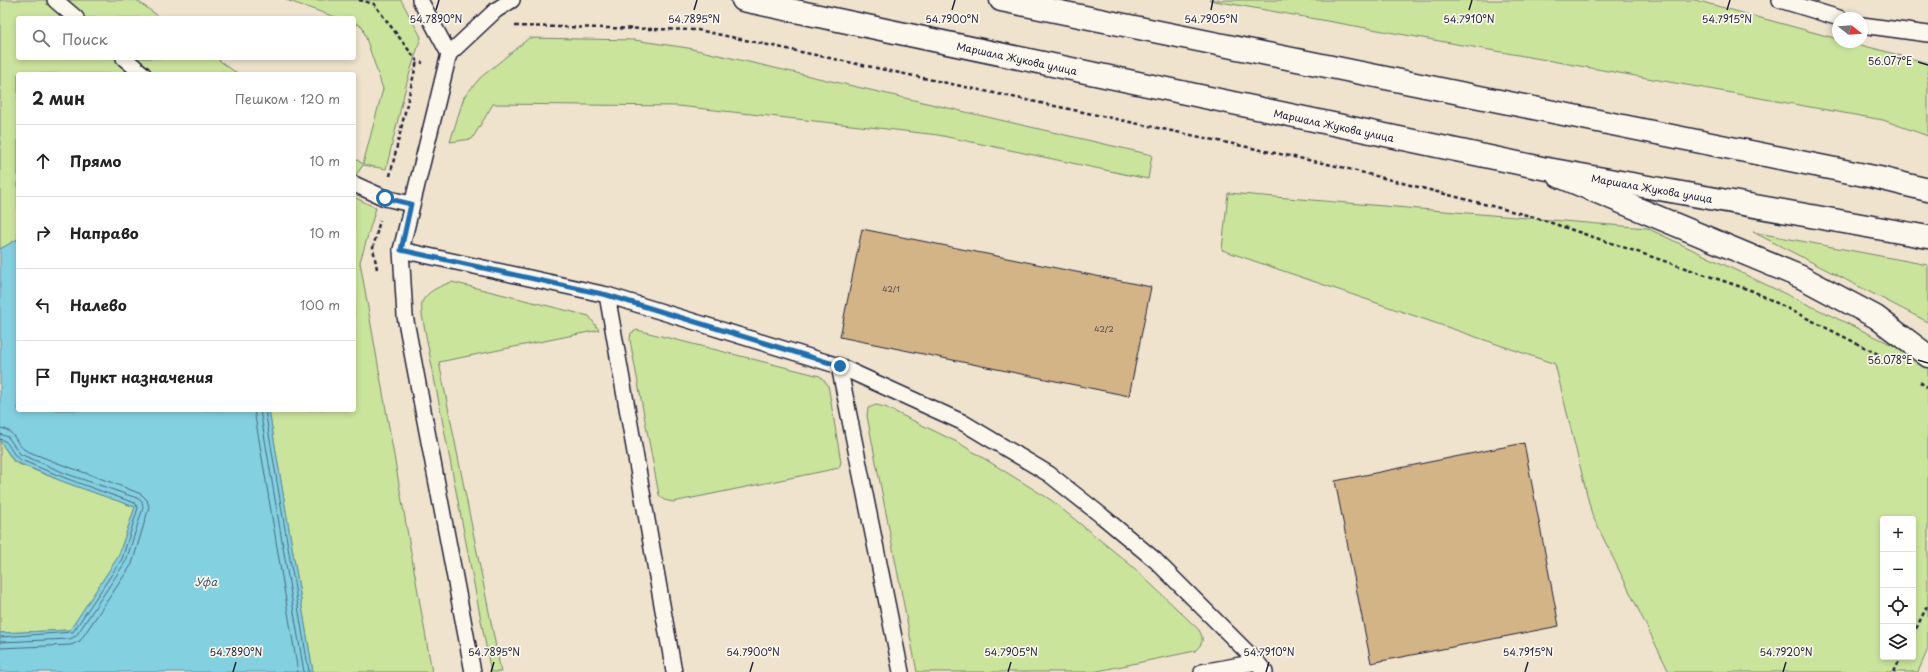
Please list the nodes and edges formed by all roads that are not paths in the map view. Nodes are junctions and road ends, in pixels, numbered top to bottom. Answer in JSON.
{"nodes":[{"id":1,"x":54,"y":0,"type":"edge"},
{"id":2,"x":420,"y":0,"type":"edge"},
{"id":3,"x":512,"y":0,"type":"edge"},
{"id":4,"x":743,"y":0,"type":"edge"},
{"id":5,"x":1001,"y":0,"type":"edge"},
{"id":6,"x":1780,"y":0,"type":"edge"},
{"id":7,"x":74,"y":16,"type":"edge"},
{"id":8,"x":1832,"y":16,"type":"edge"},
{"id":9,"x":1868,"y":26,"type":"edge"},
{"id":10,"x":1928,"y":34,"type":"edge"},
{"id":11,"x":449,"y":54,"type":"junction"},
{"id":12,"x":126,"y":60,"type":"edge"},
{"id":13,"x":141,"y":72,"type":"edge"},
{"id":14,"x":1542,"y":168,"type":"junction"},
{"id":15,"x":356,"y":185,"type":"edge"},
{"id":16,"x":1928,"y":190,"type":"edge"},
{"id":17,"x":411,"y":204,"type":"junction"},
{"id":18,"x":1928,"y":237,"type":"edge"},
{"id":19,"x":401,"y":250,"type":"junction"},
{"id":20,"x":607,"y":295,"type":"junction"},
{"id":21,"x":1928,"y":356,"type":"edge"},
{"id":22,"x":840,"y":366,"type":"junction"},
{"id":23,"x":1261,"y":667,"type":"edge"},
{"id":24,"x":473,"y":672,"type":"edge"},
{"id":25,"x":674,"y":672,"type":"edge"},
{"id":26,"x":901,"y":672,"type":"edge"},
{"id":27,"x":1202,"y":672,"type":"edge"}],
"edges":[{"from":1,"to":7,"type":"lane"},
{"from":2,"to":11,"type":"lane"},
{"from":3,"to":11,"type":"lane"},
{"from":4,"to":14,"type":"main road","name":"Маршала Жукова улица"},
{"from":5,"to":16,"type":"main road"},
{"from":6,"to":8,"type":"lane"},
{"from":9,"to":10,"type":"lane"},
{"from":11,"to":17,"type":"lane"},
{"from":12,"to":13,"type":"lane"},
{"from":14,"to":18,"type":"main road","name":"Маршала Жукова улица"},
{"from":14,"to":21,"type":"main road"},
{"from":15,"to":17,"type":"lane"},
{"from":17,"to":19,"type":"lane"},
{"from":19,"to":20,"type":"lane"},
{"from":19,"to":24,"type":"lane"},
{"from":20,"to":22,"type":"lane"},
{"from":20,"to":25,"type":"lane"},
{"from":22,"to":23,"type":"lane"},
{"from":22,"to":26,"type":"lane"},
{"from":23,"to":27,"type":"lane"}]}
